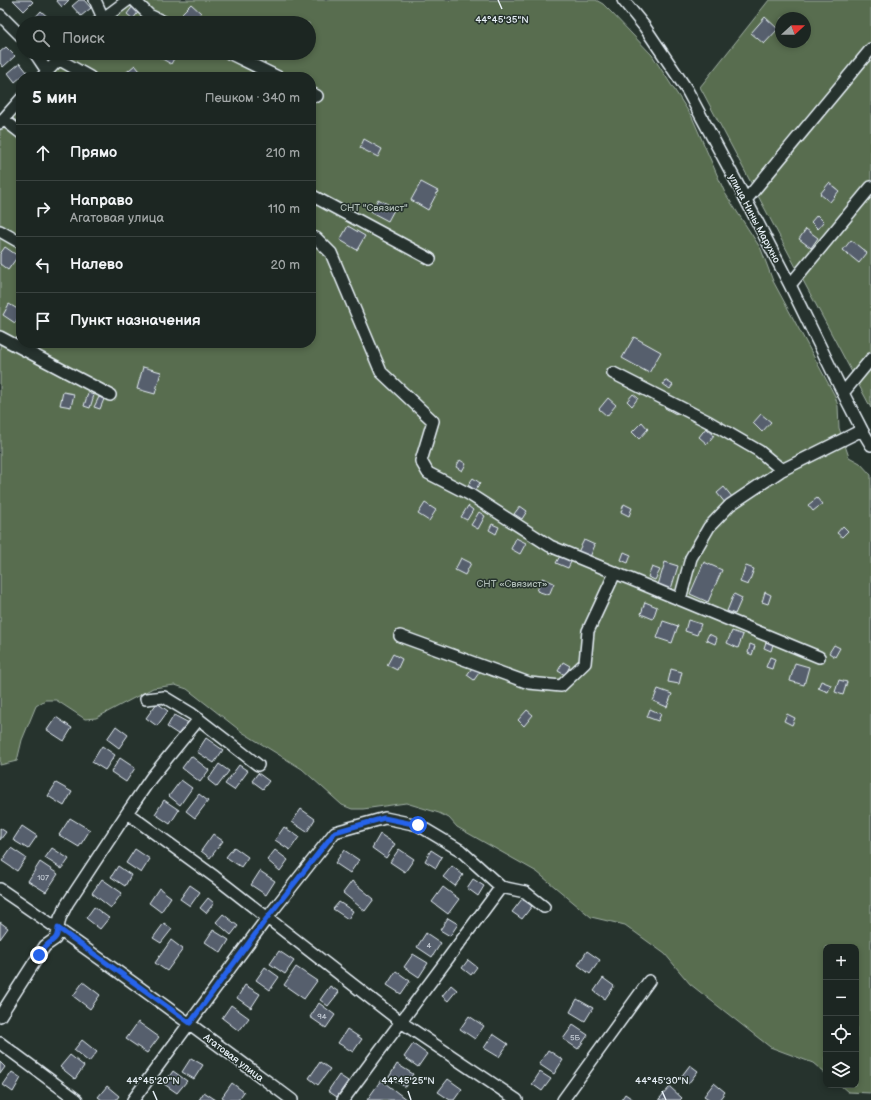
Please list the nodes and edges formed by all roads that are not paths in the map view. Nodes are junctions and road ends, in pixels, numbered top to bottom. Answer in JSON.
{"nodes":[{"id":1,"x":95,"y":0,"type":"edge"},
{"id":2,"x":128,"y":0,"type":"edge"},
{"id":3,"x":134,"y":0,"type":"edge"},
{"id":4,"x":623,"y":0,"type":"edge"},
{"id":5,"x":0,"y":15,"type":"edge"},
{"id":6,"x":99,"y":16,"type":"edge"},
{"id":7,"x":107,"y":16,"type":"edge"},
{"id":8,"x":151,"y":16,"type":"edge"},
{"id":9,"x":16,"y":31,"type":"edge"},
{"id":10,"x":871,"y":49,"type":"edge"},
{"id":11,"x":38,"y":60,"type":"edge"},
{"id":12,"x":57,"y":60,"type":"edge"},
{"id":13,"x":67,"y":60,"type":"edge"},
{"id":14,"x":243,"y":60,"type":"edge"},
{"id":15,"x":43,"y":72,"type":"edge"},
{"id":16,"x":46,"y":72,"type":"edge"},
{"id":17,"x":83,"y":72,"type":"edge"},
{"id":18,"x":268,"y":72,"type":"edge"},
{"id":19,"x":16,"y":104,"type":"edge"},
{"id":20,"x":1,"y":121,"type":"edge"},
{"id":21,"x":16,"y":130,"type":"edge"},
{"id":22,"x":871,"y":187,"type":"edge"},
{"id":23,"x":316,"y":198,"type":"edge"},
{"id":24,"x":746,"y":200,"type":"junction"},
{"id":25,"x":0,"y":231,"type":"edge"},
{"id":26,"x":316,"y":238,"type":"edge"},
{"id":27,"x":16,"y":240,"type":"edge"},
{"id":28,"x":430,"y":259,"type":"dead end"},
{"id":29,"x":790,"y":285,"type":"junction"},
{"id":30,"x":0,"y":337,"type":"edge"},
{"id":31,"x":16,"y":345,"type":"edge"},
{"id":32,"x":21,"y":348,"type":"edge"},
{"id":33,"x":871,"y":359,"type":"edge"},
{"id":34,"x":613,"y":373,"type":"dead end"},
{"id":35,"x":843,"y":393,"type":"junction"},
{"id":36,"x":110,"y":395,"type":"dead end"},
{"id":37,"x":862,"y":430,"type":"junction"},
{"id":38,"x":871,"y":445,"type":"edge"},
{"id":39,"x":782,"y":470,"type":"junction"},
{"id":40,"x":615,"y":573,"type":"junction"},
{"id":41,"x":680,"y":599,"type":"junction"},
{"id":42,"x":400,"y":636,"type":"dead end"},
{"id":43,"x":819,"y":657,"type":"dead end"},
{"id":44,"x":146,"y":699,"type":"dead end"},
{"id":45,"x":200,"y":719,"type":"junction"},
{"id":46,"x":258,"y":766,"type":"dead end"},
{"id":47,"x":127,"y":813,"type":"junction"},
{"id":48,"x":502,"y":887,"type":"junction"},
{"id":49,"x":0,"y":889,"type":"edge"},
{"id":50,"x":544,"y":907,"type":"dead end"},
{"id":51,"x":267,"y":918,"type":"junction"},
{"id":52,"x":58,"y":928,"type":"junction"},
{"id":53,"x":649,"y":981,"type":"dead end"},
{"id":54,"x":0,"y":1016,"type":"edge"},
{"id":55,"x":401,"y":1022,"type":"junction"},
{"id":56,"x":190,"y":1023,"type":"junction"},
{"id":57,"x":0,"y":1043,"type":"edge"},
{"id":58,"x":77,"y":1100,"type":"edge"},
{"id":59,"x":133,"y":1100,"type":"edge"},
{"id":60,"x":292,"y":1100,"type":"edge"},
{"id":61,"x":343,"y":1100,"type":"edge"},
{"id":62,"x":517,"y":1100,"type":"edge"},
{"id":63,"x":563,"y":1100,"type":"edge"}],
"edges":[{"from":1,"to":6,"type":"street"},
{"from":2,"to":7,"type":"street"},
{"from":3,"to":8,"type":"street"},
{"from":4,"to":24,"type":"street","name":"улица Нины Марухно"},
{"from":5,"to":9,"type":"street"},
{"from":10,"to":24,"type":"street"},
{"from":11,"to":15,"type":"street"},
{"from":12,"to":16,"type":"street"},
{"from":13,"to":17,"type":"street"},
{"from":14,"to":18,"type":"street"},
{"from":19,"to":20,"type":"street"},
{"from":20,"to":21,"type":"street"},
{"from":22,"to":29,"type":"street"},
{"from":23,"to":28,"type":"street"},
{"from":24,"to":29,"type":"street","name":"улица Нины Марухно"},
{"from":25,"to":27,"type":"street"},
{"from":26,"to":40,"type":"street"},
{"from":29,"to":35,"type":"street","name":"улица Нины Марухно"},
{"from":30,"to":31,"type":"street"},
{"from":32,"to":36,"type":"street"},
{"from":33,"to":35,"type":"street"},
{"from":34,"to":39,"type":"street"},
{"from":35,"to":37,"type":"street","name":"улица Нины Марухно"},
{"from":37,"to":38,"type":"street","name":"улица Нины Марухно"},
{"from":37,"to":39,"type":"street"},
{"from":39,"to":41,"type":"street"},
{"from":40,"to":41,"type":"street"},
{"from":40,"to":42,"type":"street"},
{"from":41,"to":43,"type":"street"},
{"from":44,"to":45,"type":"street"},
{"from":45,"to":46,"type":"street"},
{"from":45,"to":47,"type":"street"},
{"from":47,"to":51,"type":"street"},
{"from":47,"to":52,"type":"street"},
{"from":48,"to":50,"type":"street"},
{"from":48,"to":51,"type":"street"},
{"from":48,"to":55,"type":"street"},
{"from":49,"to":52,"type":"street","name":"Агатовая улица"},
{"from":51,"to":55,"type":"street"},
{"from":51,"to":56,"type":"street"},
{"from":52,"to":54,"type":"street"},
{"from":52,"to":56,"type":"street","name":"Агатовая улица"},
{"from":53,"to":63,"type":"street"},
{"from":55,"to":61,"type":"street"},
{"from":55,"to":62,"type":"street"},
{"from":56,"to":59,"type":"street"},
{"from":56,"to":60,"type":"street","name":"Агатовая улица"},
{"from":57,"to":58,"type":"street"}]}
